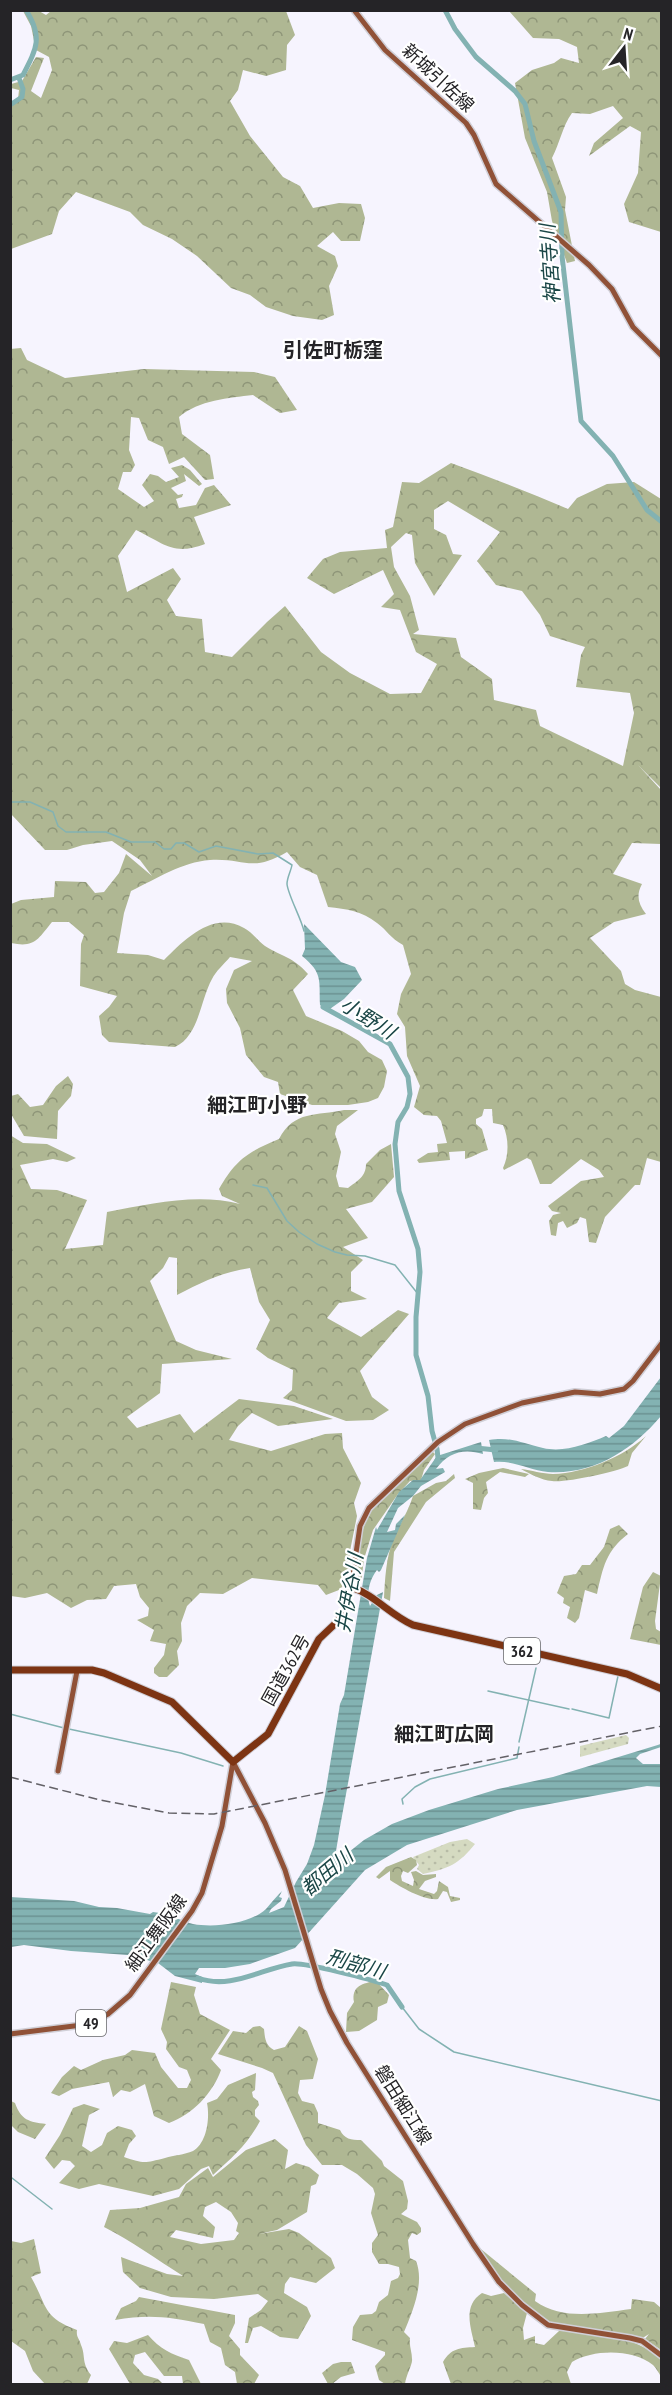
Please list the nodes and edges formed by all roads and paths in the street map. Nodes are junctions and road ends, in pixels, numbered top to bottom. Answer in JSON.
{"nodes":[{"id":1,"x":354,"y":10,"type":"edge"},
{"id":2,"x":662,"y":356,"type":"edge"},
{"id":3,"x":662,"y":1343,"type":"edge"},
{"id":4,"x":354,"y":1588,"type":"junction"},
{"id":5,"x":10,"y":1670,"type":"edge"},
{"id":6,"x":77,"y":1671,"type":"junction"},
{"id":7,"x":662,"y":1689,"type":"edge"},
{"id":8,"x":233,"y":1762,"type":"junction"},
{"id":9,"x":58,"y":1771,"type":"dead end"},
{"id":10,"x":10,"y":2034,"type":"edge"},
{"id":11,"x":662,"y":2356,"type":"edge"}],
"edges":[{"from":1,"to":2,"type":"main road","name":"新城引佐線"},
{"from":3,"to":4,"type":"main road"},
{"from":4,"to":7,"type":"highway","number":"362"},
{"from":4,"to":8,"type":"highway","name":"国道362号"},
{"from":5,"to":6,"type":"highway"},
{"from":6,"to":8,"type":"highway"},
{"from":6,"to":9,"type":"main road"},
{"from":8,"to":10,"type":"main road","name":"細江舞阪線","number":"49"},
{"from":8,"to":11,"type":"main road","name":"磐田細江線"}]}
